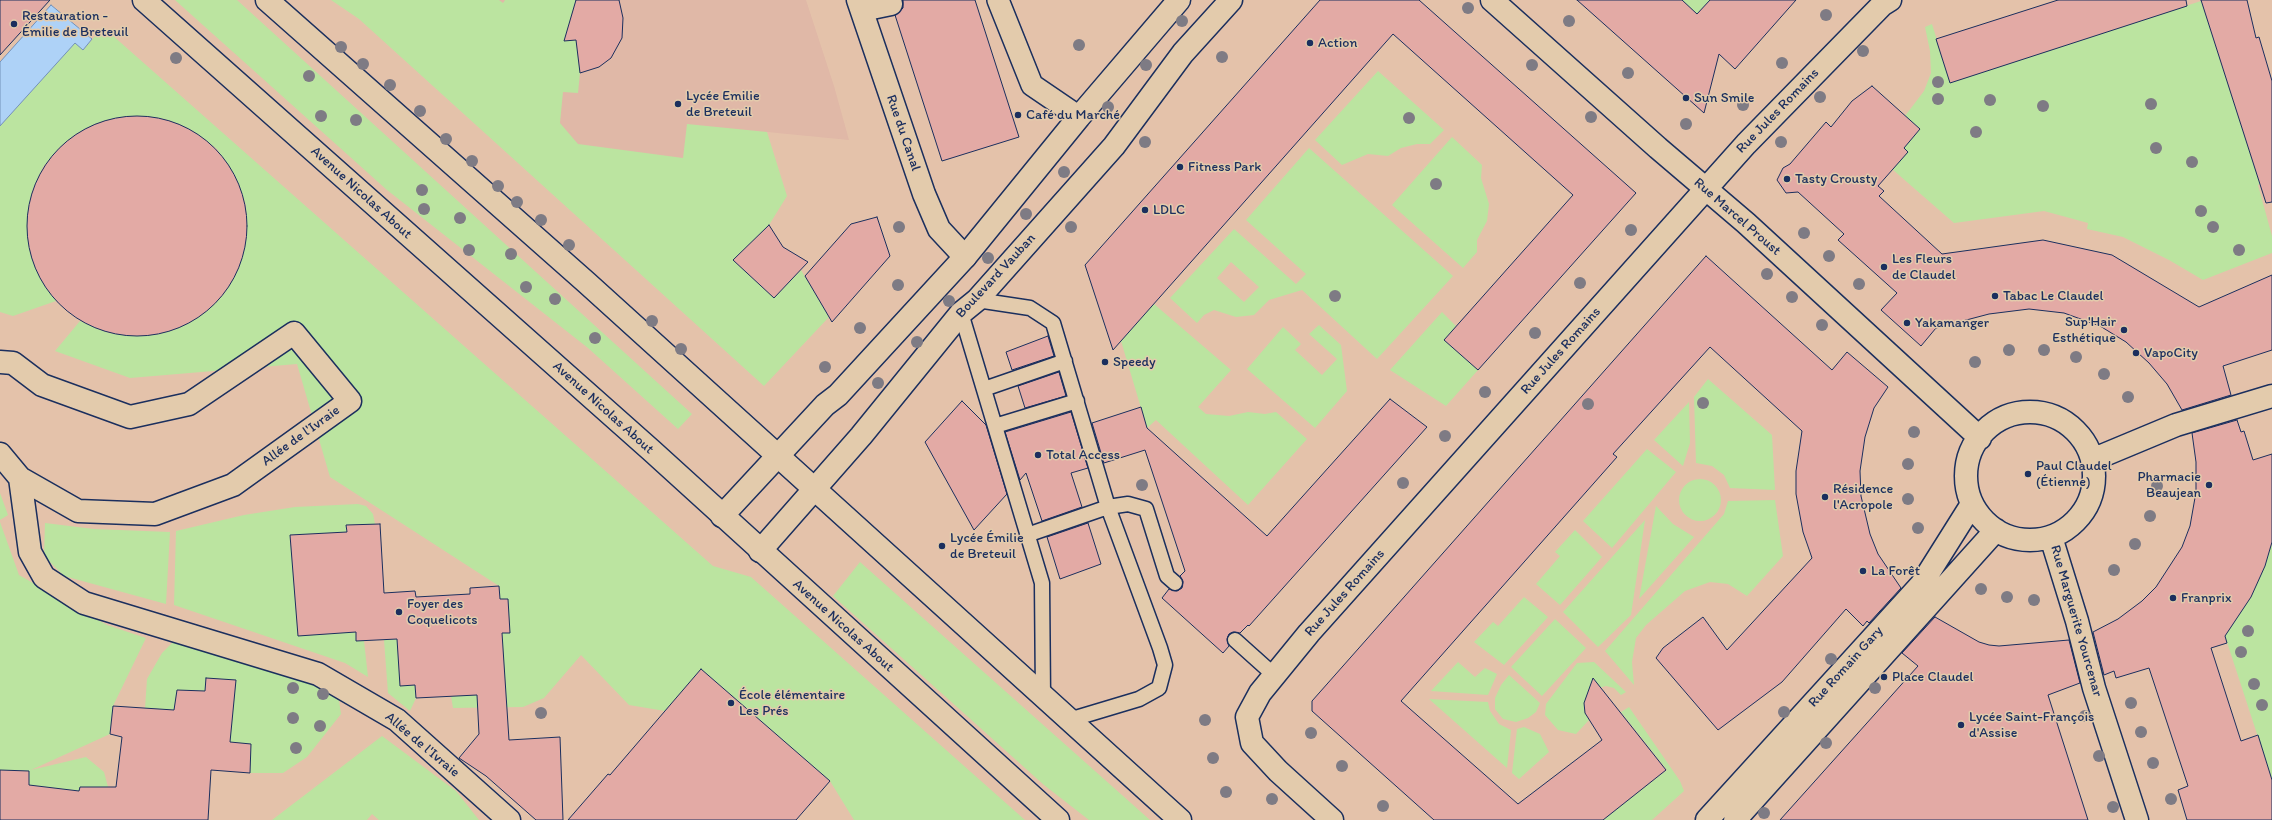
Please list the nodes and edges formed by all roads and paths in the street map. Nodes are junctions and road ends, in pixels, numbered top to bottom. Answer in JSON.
{"nodes":[{"id":1,"x":144,"y":0,"type":"edge"},
{"id":2,"x":267,"y":0,"type":"edge"},
{"id":3,"x":998,"y":0,"type":"edge"},
{"id":4,"x":1180,"y":0,"type":"edge"},
{"id":5,"x":1231,"y":0,"type":"edge"},
{"id":6,"x":1492,"y":0,"type":"edge"},
{"id":7,"x":1890,"y":0,"type":"edge"},
{"id":8,"x":891,"y":4,"type":"dead end"},
{"id":9,"x":860,"y":5,"type":"edge"},
{"id":10,"x":1079,"y":117,"type":"junction"},
{"id":11,"x":1705,"y":189,"type":"junction"},
{"id":12,"x":965,"y":256,"type":"junction"},
{"id":13,"x":969,"y":307,"type":"junction"},
{"id":14,"x":0,"y":362,"type":"edge"},
{"id":15,"x":1065,"y":362,"type":"junction"},
{"id":16,"x":984,"y":389,"type":"junction"},
{"id":17,"x":2272,"y":396,"type":"edge"},
{"id":18,"x":1077,"y":401,"type":"junction"},
{"id":19,"x":995,"y":426,"type":"junction"},
{"id":20,"x":1980,"y":438,"type":"junction"},
{"id":21,"x":0,"y":454,"type":"edge"},
{"id":22,"x":778,"y":457,"type":"junction"},
{"id":23,"x":2092,"y":460,"type":"junction"},
{"id":24,"x":20,"y":478,"type":"junction"},
{"id":25,"x":814,"y":489,"type":"junction"},
{"id":26,"x":1972,"y":504,"type":"junction"},
{"id":27,"x":1108,"y":508,"type":"junction"},
{"id":28,"x":722,"y":516,"type":"junction"},
{"id":29,"x":1996,"y":530,"type":"junction"},
{"id":30,"x":1027,"y":535,"type":"junction"},
{"id":31,"x":2051,"y":537,"type":"junction"},
{"id":32,"x":760,"y":551,"type":"junction"},
{"id":33,"x":1175,"y":583,"type":"dead end"},
{"id":34,"x":1235,"y":640,"type":"dead end"},
{"id":35,"x":1274,"y":675,"type":"junction"},
{"id":36,"x":1043,"y":697,"type":"junction"},
{"id":37,"x":1069,"y":720,"type":"junction"},
{"id":38,"x":509,"y":820,"type":"edge"},
{"id":39,"x":1058,"y":820,"type":"edge"},
{"id":40,"x":1180,"y":820,"type":"edge"},
{"id":41,"x":1332,"y":820,"type":"edge"},
{"id":42,"x":1707,"y":820,"type":"edge"},
{"id":43,"x":1735,"y":820,"type":"edge"},
{"id":44,"x":2137,"y":820,"type":"edge"}],
"edges":[{"from":1,"to":28,"type":"street","name":"Avenue Nicolas About"},
{"from":2,"to":22,"type":"street"},
{"from":3,"to":10,"type":"street"},
{"from":4,"to":10,"type":"street"},
{"from":5,"to":13,"type":"street","name":"Boulevard Vauban"},
{"from":6,"to":11,"type":"street","name":"Rue Marcel Proust"},
{"from":7,"to":11,"type":"street","name":"Rue Jules Romains"},
{"from":8,"to":9,"type":"street"},
{"from":9,"to":12,"type":"street","name":"Rue du Canal"},
{"from":10,"to":12,"type":"street"},
{"from":11,"to":20,"type":"street","name":"Rue Marcel Proust"},
{"from":11,"to":35,"type":"street","name":"Rue Jules Romains"},
{"from":12,"to":22,"type":"street"},
{"from":13,"to":15,"type":"lane"},
{"from":13,"to":16,"type":"lane"},
{"from":13,"to":25,"type":"street","name":"Boulevard Vauban"},
{"from":14,"to":24,"type":"street","name":"Allée de l'Ivraie"},
{"from":15,"to":16,"type":"lane"},
{"from":15,"to":18,"type":"lane"},
{"from":16,"to":19,"type":"lane"},
{"from":17,"to":23,"type":"street"},
{"from":18,"to":19,"type":"lane"},
{"from":18,"to":27,"type":"lane"},
{"from":19,"to":30,"type":"lane"},
{"from":20,"to":23,"type":"street"},
{"from":20,"to":26,"type":"street"},
{"from":21,"to":24,"type":"street","name":"Allée de l'Ivraie"},
{"from":22,"to":25,"type":"street"},
{"from":22,"to":28,"type":"street"},
{"from":23,"to":31,"type":"street"},
{"from":24,"to":38,"type":"street","name":"Allée de l'Ivraie"},
{"from":25,"to":32,"type":"street","name":"Boulevard Vauban"},
{"from":25,"to":36,"type":"street"},
{"from":26,"to":29,"type":"street"},
{"from":26,"to":42,"type":"street","name":"Rue Romain Gary"},
{"from":27,"to":30,"type":"lane"},
{"from":27,"to":33,"type":"lane"},
{"from":27,"to":37,"type":"lane"},
{"from":28,"to":32,"type":"street","name":"Avenue Nicolas About"},
{"from":29,"to":31,"type":"street"},
{"from":29,"to":43,"type":"street","name":"Rue Romain Gary"},
{"from":30,"to":36,"type":"lane"},
{"from":31,"to":44,"type":"street","name":"Rue Marguerite Yourcenar"},
{"from":32,"to":39,"type":"street","name":"Avenue Nicolas About"},
{"from":34,"to":35,"type":"lane"},
{"from":35,"to":41,"type":"street","name":"Rue Jules Romains"},
{"from":36,"to":37,"type":"street"},
{"from":37,"to":40,"type":"street"}]}
